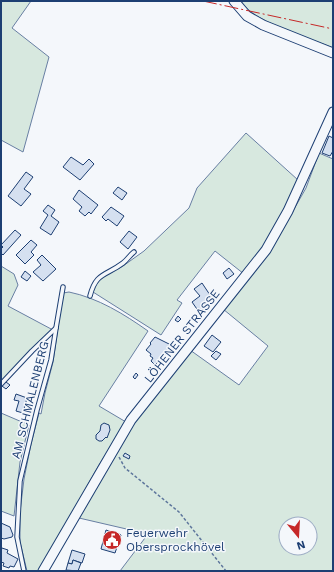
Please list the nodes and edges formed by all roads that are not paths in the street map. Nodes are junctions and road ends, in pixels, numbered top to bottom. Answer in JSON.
{"nodes":[{"id":1,"x":234,"y":1,"type":"edge"},
{"id":2,"x":333,"y":53,"type":"edge"},
{"id":3,"x":333,"y":112,"type":"edge"},
{"id":4,"x":134,"y":252,"type":"dead end"},
{"id":5,"x":63,"y":286,"type":"dead end"},
{"id":6,"x":90,"y":296,"type":"dead end"},
{"id":7,"x":56,"y":328,"type":"junction"},
{"id":8,"x":1,"y":384,"type":"edge"},
{"id":9,"x":24,"y":571,"type":"edge"},
{"id":10,"x":42,"y":571,"type":"edge"}],
"edges":[{"from":1,"to":2,"type":"street"},
{"from":3,"to":10,"type":"street","name":"LÖHENER STRASSE"},
{"from":4,"to":6,"type":"lane"},
{"from":5,"to":7,"type":"lane","name":"AM SCHMALENBERG"},
{"from":7,"to":8,"type":"lane"},
{"from":7,"to":9,"type":"lane","name":"AM SCHMALENBERG"}]}
